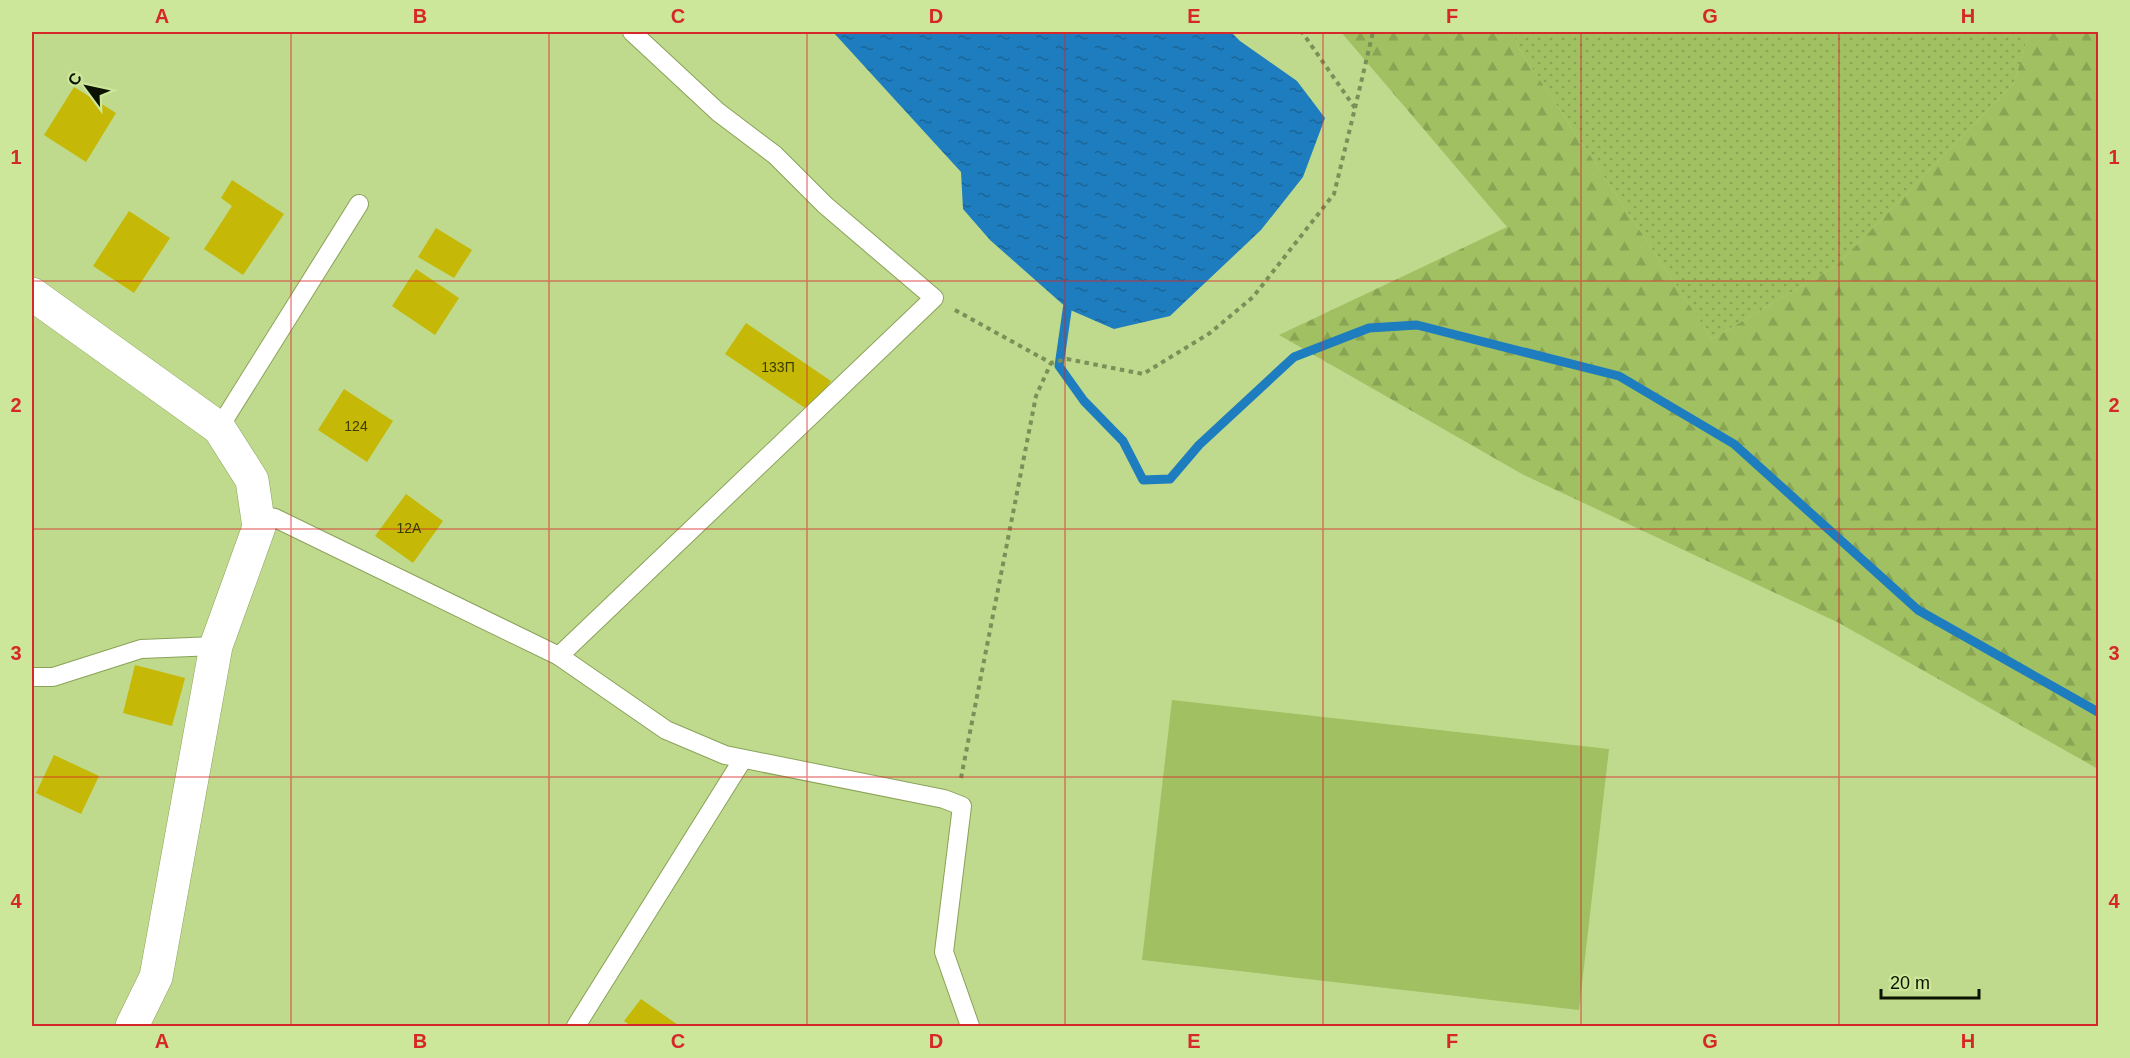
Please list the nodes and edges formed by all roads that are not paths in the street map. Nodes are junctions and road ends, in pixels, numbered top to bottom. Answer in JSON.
{"nodes":[{"id":1,"x":632,"y":32,"type":"edge"},
{"id":2,"x":359,"y":204,"type":"dead end"},
{"id":3,"x":32,"y":294,"type":"edge"},
{"id":4,"x":219,"y":428,"type":"junction"},
{"id":5,"x":257,"y":514,"type":"junction"},
{"id":6,"x":216,"y":646,"type":"junction"},
{"id":7,"x":559,"y":656,"type":"junction"},
{"id":8,"x":32,"y":676,"type":"edge"},
{"id":9,"x":742,"y":759,"type":"junction"},
{"id":10,"x":132,"y":1026,"type":"edge"},
{"id":11,"x":576,"y":1026,"type":"edge"},
{"id":12,"x":970,"y":1026,"type":"edge"}],
"edges":[{"from":1,"to":7,"type":"lane"},
{"from":2,"to":4,"type":"lane"},
{"from":3,"to":4,"type":"street"},
{"from":4,"to":5,"type":"street"},
{"from":5,"to":6,"type":"street"},
{"from":5,"to":7,"type":"lane"},
{"from":6,"to":8,"type":"lane"},
{"from":6,"to":10,"type":"street"},
{"from":7,"to":9,"type":"lane"},
{"from":9,"to":11,"type":"lane"},
{"from":9,"to":12,"type":"lane"}]}
